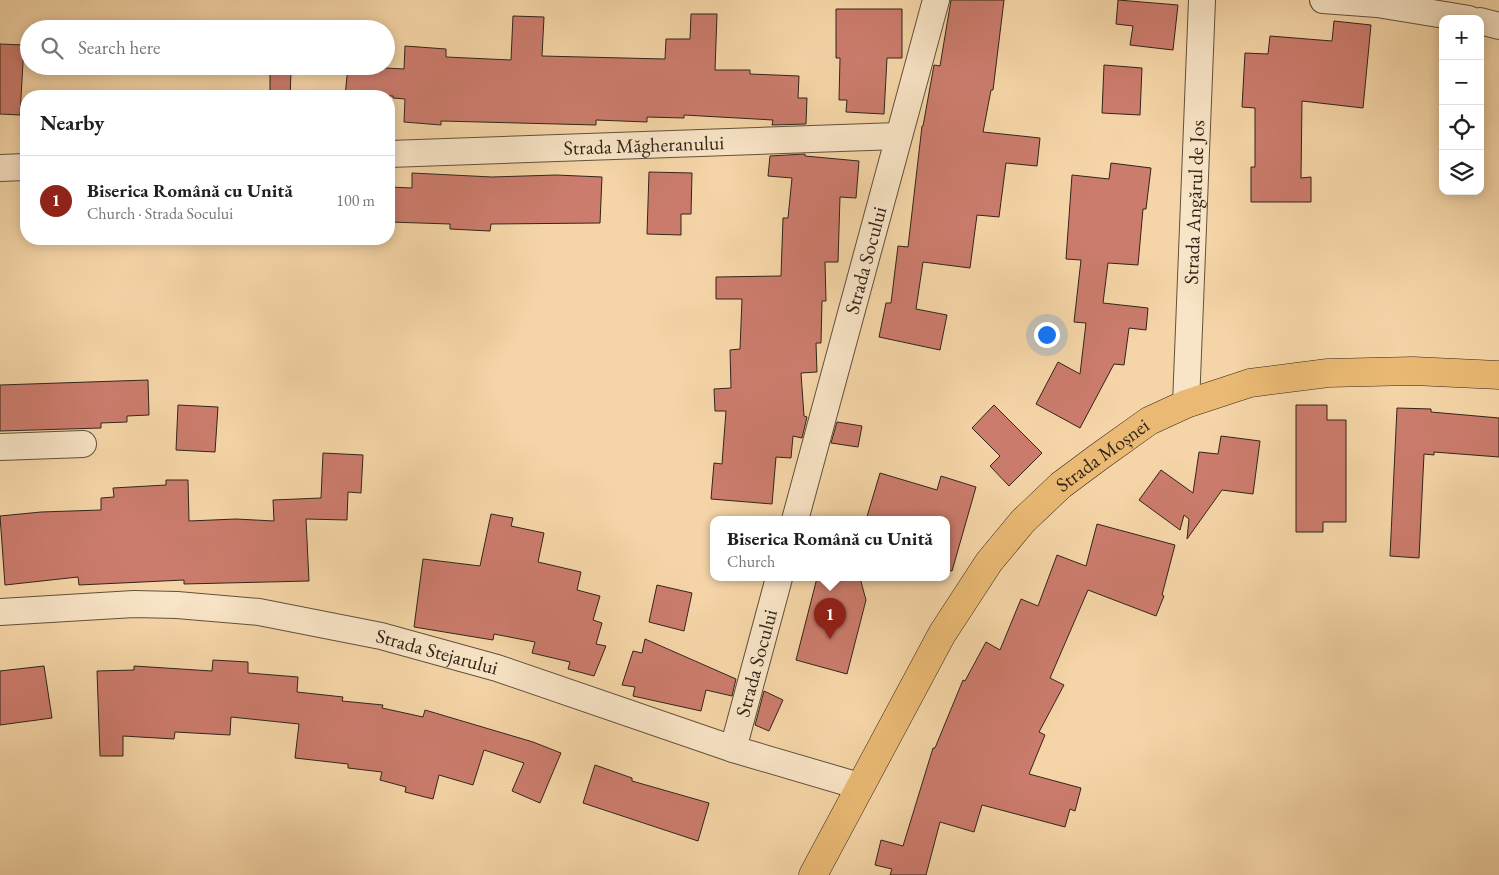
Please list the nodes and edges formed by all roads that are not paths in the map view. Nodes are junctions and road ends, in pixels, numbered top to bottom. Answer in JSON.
{"nodes":[{"id":1,"x":936,"y":0,"type":"edge"},
{"id":2,"x":1202,"y":0,"type":"edge"},
{"id":3,"x":1322,"y":0,"type":"edge"},
{"id":4,"x":1444,"y":15,"type":"edge"},
{"id":5,"x":1484,"y":23,"type":"edge"},
{"id":6,"x":1499,"y":26,"type":"edge"},
{"id":7,"x":898,"y":136,"type":"junction"},
{"id":8,"x":395,"y":154,"type":"edge"},
{"id":9,"x":20,"y":167,"type":"edge"},
{"id":10,"x":0,"y":168,"type":"edge"},
{"id":11,"x":1499,"y":375,"type":"edge"},
{"id":12,"x":1186,"y":404,"type":"junction"},
{"id":13,"x":83,"y":444,"type":"dead end"},
{"id":14,"x":0,"y":448,"type":"edge"},
{"id":15,"x":796,"y":516,"type":"edge"},
{"id":16,"x":778,"y":581,"type":"edge"},
{"id":17,"x":0,"y":612,"type":"edge"},
{"id":18,"x":733,"y":749,"type":"junction"},
{"id":19,"x":859,"y":786,"type":"junction"},
{"id":20,"x":813,"y":875,"type":"edge"}],
"edges":[{"from":1,"to":7,"type":"street","name":"Strada Socului"},
{"from":2,"to":12,"type":"street","name":"Strada Angărul de Jos"},
{"from":3,"to":4,"type":"street"},
{"from":5,"to":6,"type":"street"},
{"from":7,"to":8,"type":"street","name":"Strada Măgheranului"},
{"from":7,"to":15,"type":"street","name":"Strada Socului"},
{"from":9,"to":10,"type":"street"},
{"from":11,"to":12,"type":"main road","name":"Strada Moșnei"},
{"from":12,"to":19,"type":"main road","name":"Strada Moșnei"},
{"from":13,"to":14,"type":"street"},
{"from":16,"to":18,"type":"street","name":"Strada Socului"},
{"from":17,"to":18,"type":"street","name":"Strada Stejarului"},
{"from":18,"to":19,"type":"street","name":"Strada Stejarului"},
{"from":19,"to":20,"type":"main road","name":"Strada Moșnei"}]}
